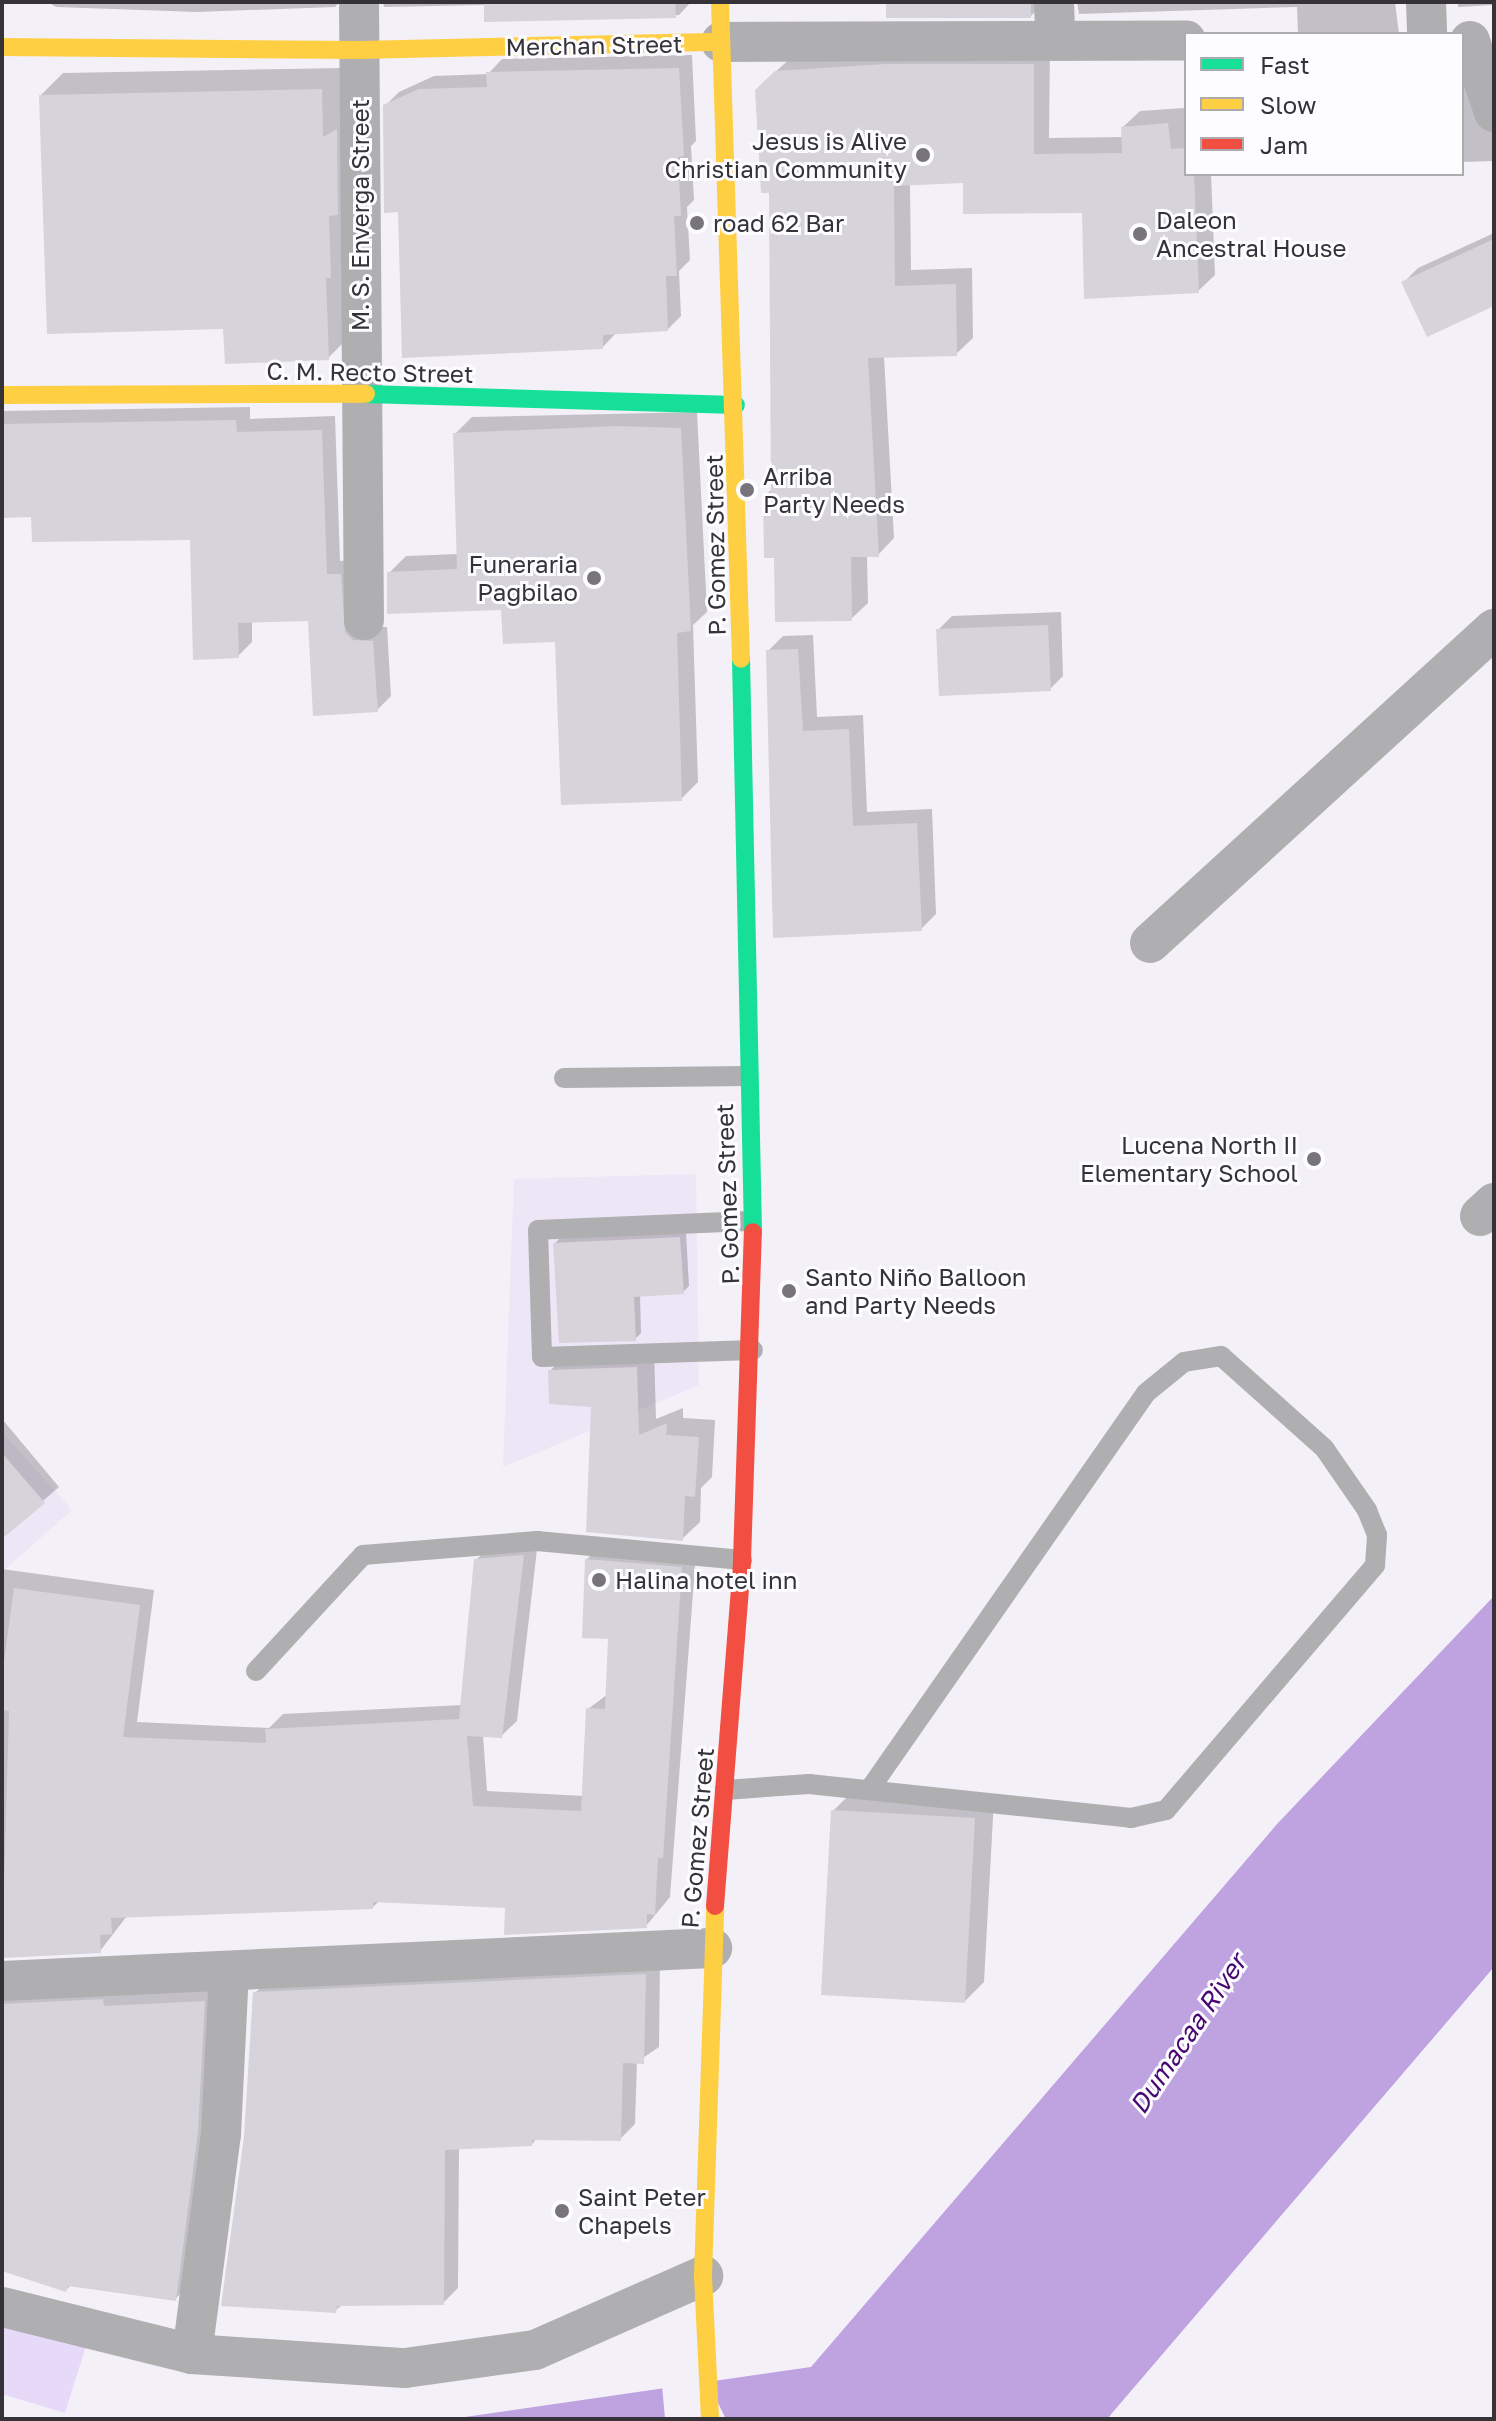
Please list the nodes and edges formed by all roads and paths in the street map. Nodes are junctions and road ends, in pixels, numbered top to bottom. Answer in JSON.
{"nodes":[{"id":1,"x":359,"y":2,"type":"edge"},
{"id":2,"x":720,"y":2,"type":"edge"},
{"id":3,"x":1426,"y":2,"type":"edge"},
{"id":4,"x":1054,"y":20,"type":"edge"},
{"id":5,"x":1427,"y":32,"type":"edge"},
{"id":6,"x":1184,"y":40,"type":"edge"},
{"id":7,"x":1475,"y":41,"type":"edge"},
{"id":8,"x":721,"y":42,"type":"junction"},
{"id":9,"x":2,"y":47,"type":"edge"},
{"id":10,"x":359,"y":50,"type":"junction"},
{"id":11,"x":1494,"y":112,"type":"edge"},
{"id":12,"x":361,"y":394,"type":"junction"},
{"id":13,"x":2,"y":395,"type":"edge"},
{"id":14,"x":736,"y":405,"type":"junction"},
{"id":15,"x":364,"y":620,"type":"dead end"},
{"id":16,"x":1494,"y":629,"type":"edge"},
{"id":17,"x":1150,"y":943,"type":"dead end"},
{"id":18,"x":748,"y":1076,"type":"junction"},
{"id":19,"x":564,"y":1078,"type":"dead end"},
{"id":20,"x":750,"y":1221,"type":"junction"},
{"id":21,"x":753,"y":1350,"type":"junction"},
{"id":22,"x":742,"y":1560,"type":"junction"},
{"id":23,"x":256,"y":1671,"type":"dead end"},
{"id":24,"x":725,"y":1790,"type":"junction"},
{"id":25,"x":869,"y":1790,"type":"junction"},
{"id":26,"x":712,"y":1948,"type":"junction"},
{"id":27,"x":229,"y":1973,"type":"junction"},
{"id":28,"x":2,"y":1981,"type":"edge"},
{"id":29,"x":703,"y":2276,"type":"junction"},
{"id":30,"x":2,"y":2307,"type":"edge"},
{"id":31,"x":192,"y":2354,"type":"junction"},
{"id":32,"x":710,"y":2419,"type":"edge"}],
"edges":[{"from":1,"to":10,"type":"street","name":"M. S. Enverga Street"},
{"from":2,"to":8,"type":"main road","name":"P. Gomez Street"},
{"from":3,"to":5,"type":"street"},
{"from":4,"to":6,"type":"street","name":"Merchan Street"},
{"from":4,"to":8,"type":"street","name":"Merchan Street"},
{"from":7,"to":11,"type":"street"},
{"from":8,"to":10,"type":"main road","name":"Merchan Street"},
{"from":8,"to":14,"type":"main road","name":"P. Gomez Street"},
{"from":9,"to":10,"type":"main road","name":"Merchan Street"},
{"from":10,"to":12,"type":"street","name":"M. S. Enverga Street"},
{"from":12,"to":13,"type":"main road","name":"C. M. Recto Street"},
{"from":12,"to":14,"type":"main road","name":"C. M. Recto Street"},
{"from":12,"to":15,"type":"street","name":"M. S. Enverga Street"},
{"from":14,"to":18,"type":"main road","name":"P. Gomez Street"},
{"from":16,"to":17,"type":"street"},
{"from":18,"to":19,"type":"lane"},
{"from":18,"to":20,"type":"main road","name":"P. Gomez Street"},
{"from":20,"to":21,"type":"main road","name":"P. Gomez Street"},
{"from":20,"to":21,"type":"lane"},
{"from":21,"to":22,"type":"main road","name":"P. Gomez Street"},
{"from":22,"to":23,"type":"lane"},
{"from":22,"to":24,"type":"main road","name":"P. Gomez Street"},
{"from":24,"to":25,"type":"lane"},
{"from":24,"to":26,"type":"main road","name":"P. Gomez Street"},
{"from":25,"to":25,"type":"lane"},
{"from":26,"to":27,"type":"street"},
{"from":26,"to":29,"type":"main road","name":"P. Gomez Street"},
{"from":27,"to":28,"type":"street"},
{"from":27,"to":31,"type":"street"},
{"from":29,"to":31,"type":"street"},
{"from":29,"to":32,"type":"main road","name":"P. Gomez Street"},
{"from":30,"to":31,"type":"street"}]}
